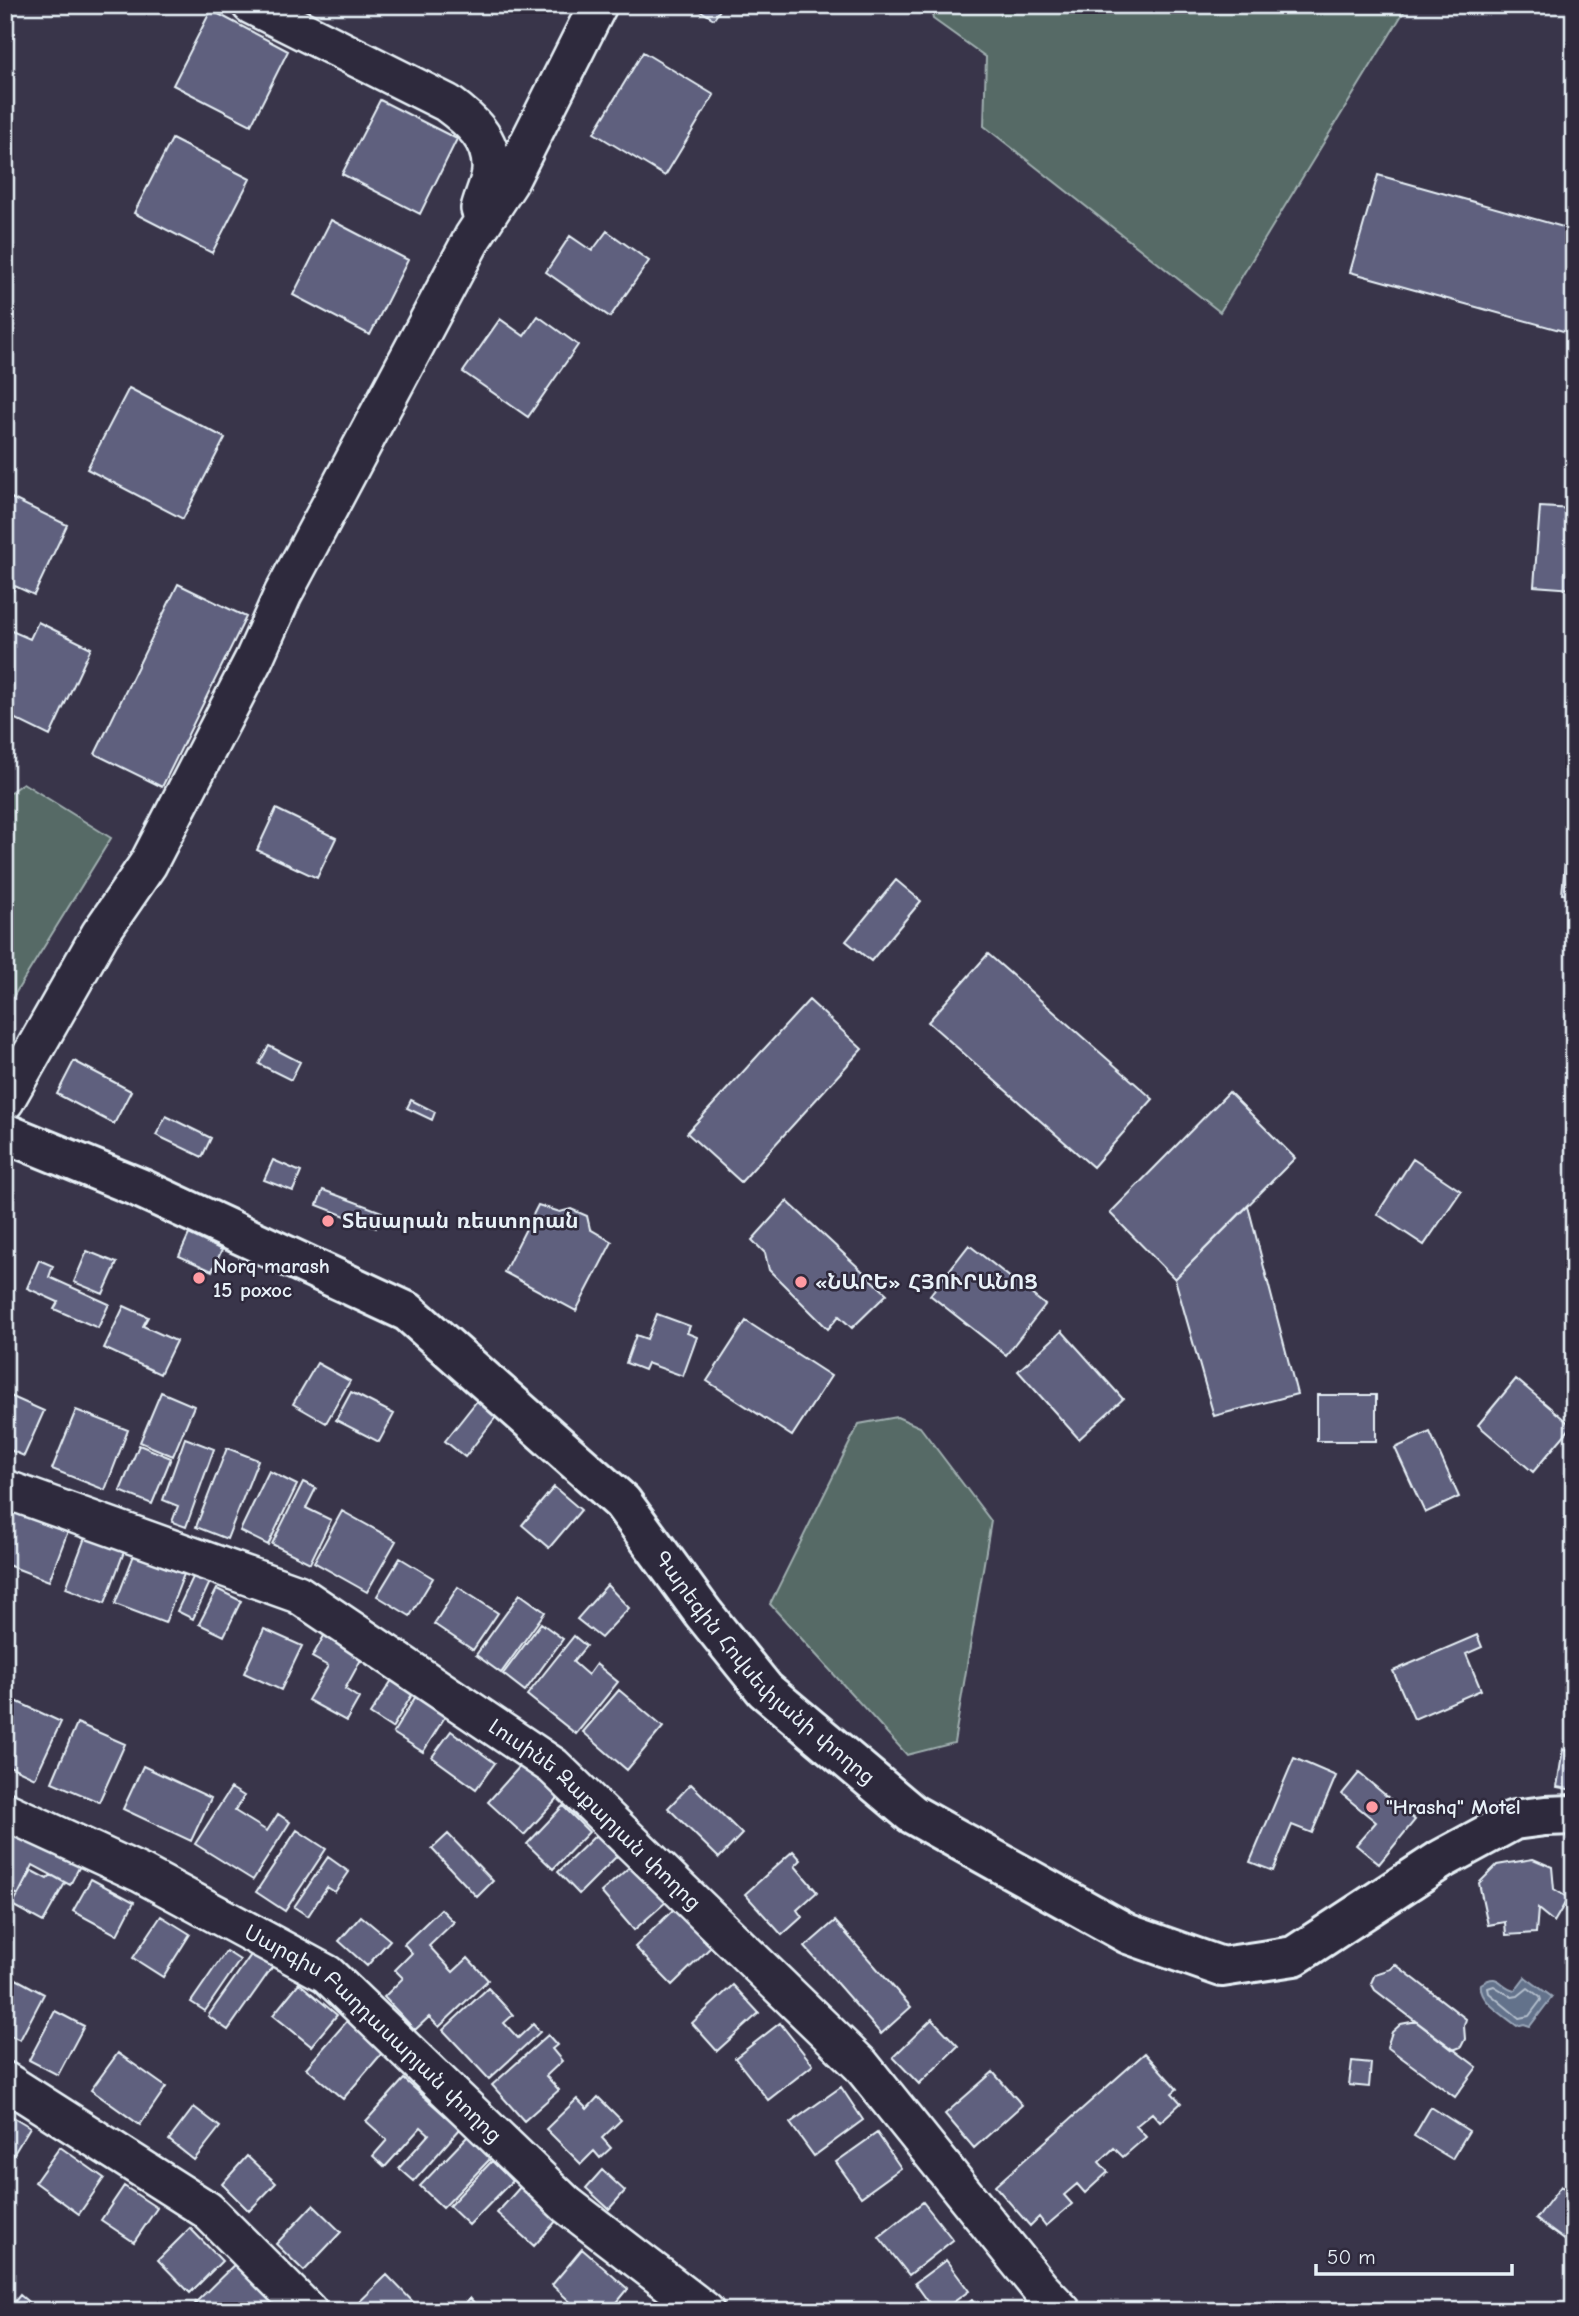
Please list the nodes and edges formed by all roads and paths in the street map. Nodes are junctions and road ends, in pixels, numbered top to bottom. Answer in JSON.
{"nodes":[{"id":1,"x":251,"y":5,"type":"edge"},
{"id":2,"x":598,"y":5,"type":"edge"},
{"id":3,"x":473,"y":237,"type":"junction"},
{"id":4,"x":5,"y":1101,"type":"edge"},
{"id":5,"x":5,"y":1133,"type":"edge"},
{"id":6,"x":5,"y":1489,"type":"edge"},
{"id":7,"x":5,"y":1811,"type":"edge"},
{"id":8,"x":1574,"y":1815,"type":"edge"},
{"id":9,"x":5,"y":2081,"type":"edge"},
{"id":10,"x":308,"y":2311,"type":"edge"},
{"id":11,"x":705,"y":2311,"type":"edge"},
{"id":12,"x":1062,"y":2311,"type":"edge"}],
"edges":[{"from":1,"to":3,"type":"street"},
{"from":2,"to":3,"type":"street"},
{"from":3,"to":4,"type":"street"},
{"from":5,"to":8,"type":"main road","name":"Գարեգին Հովսեփյանի փողոց"},
{"from":6,"to":12,"type":"street","name":"Լուսինե Զաքարյան փողոց"},
{"from":7,"to":11,"type":"street","name":"Սարգիս Բաղդասարյան փողոց"},
{"from":9,"to":10,"type":"street"}]}
